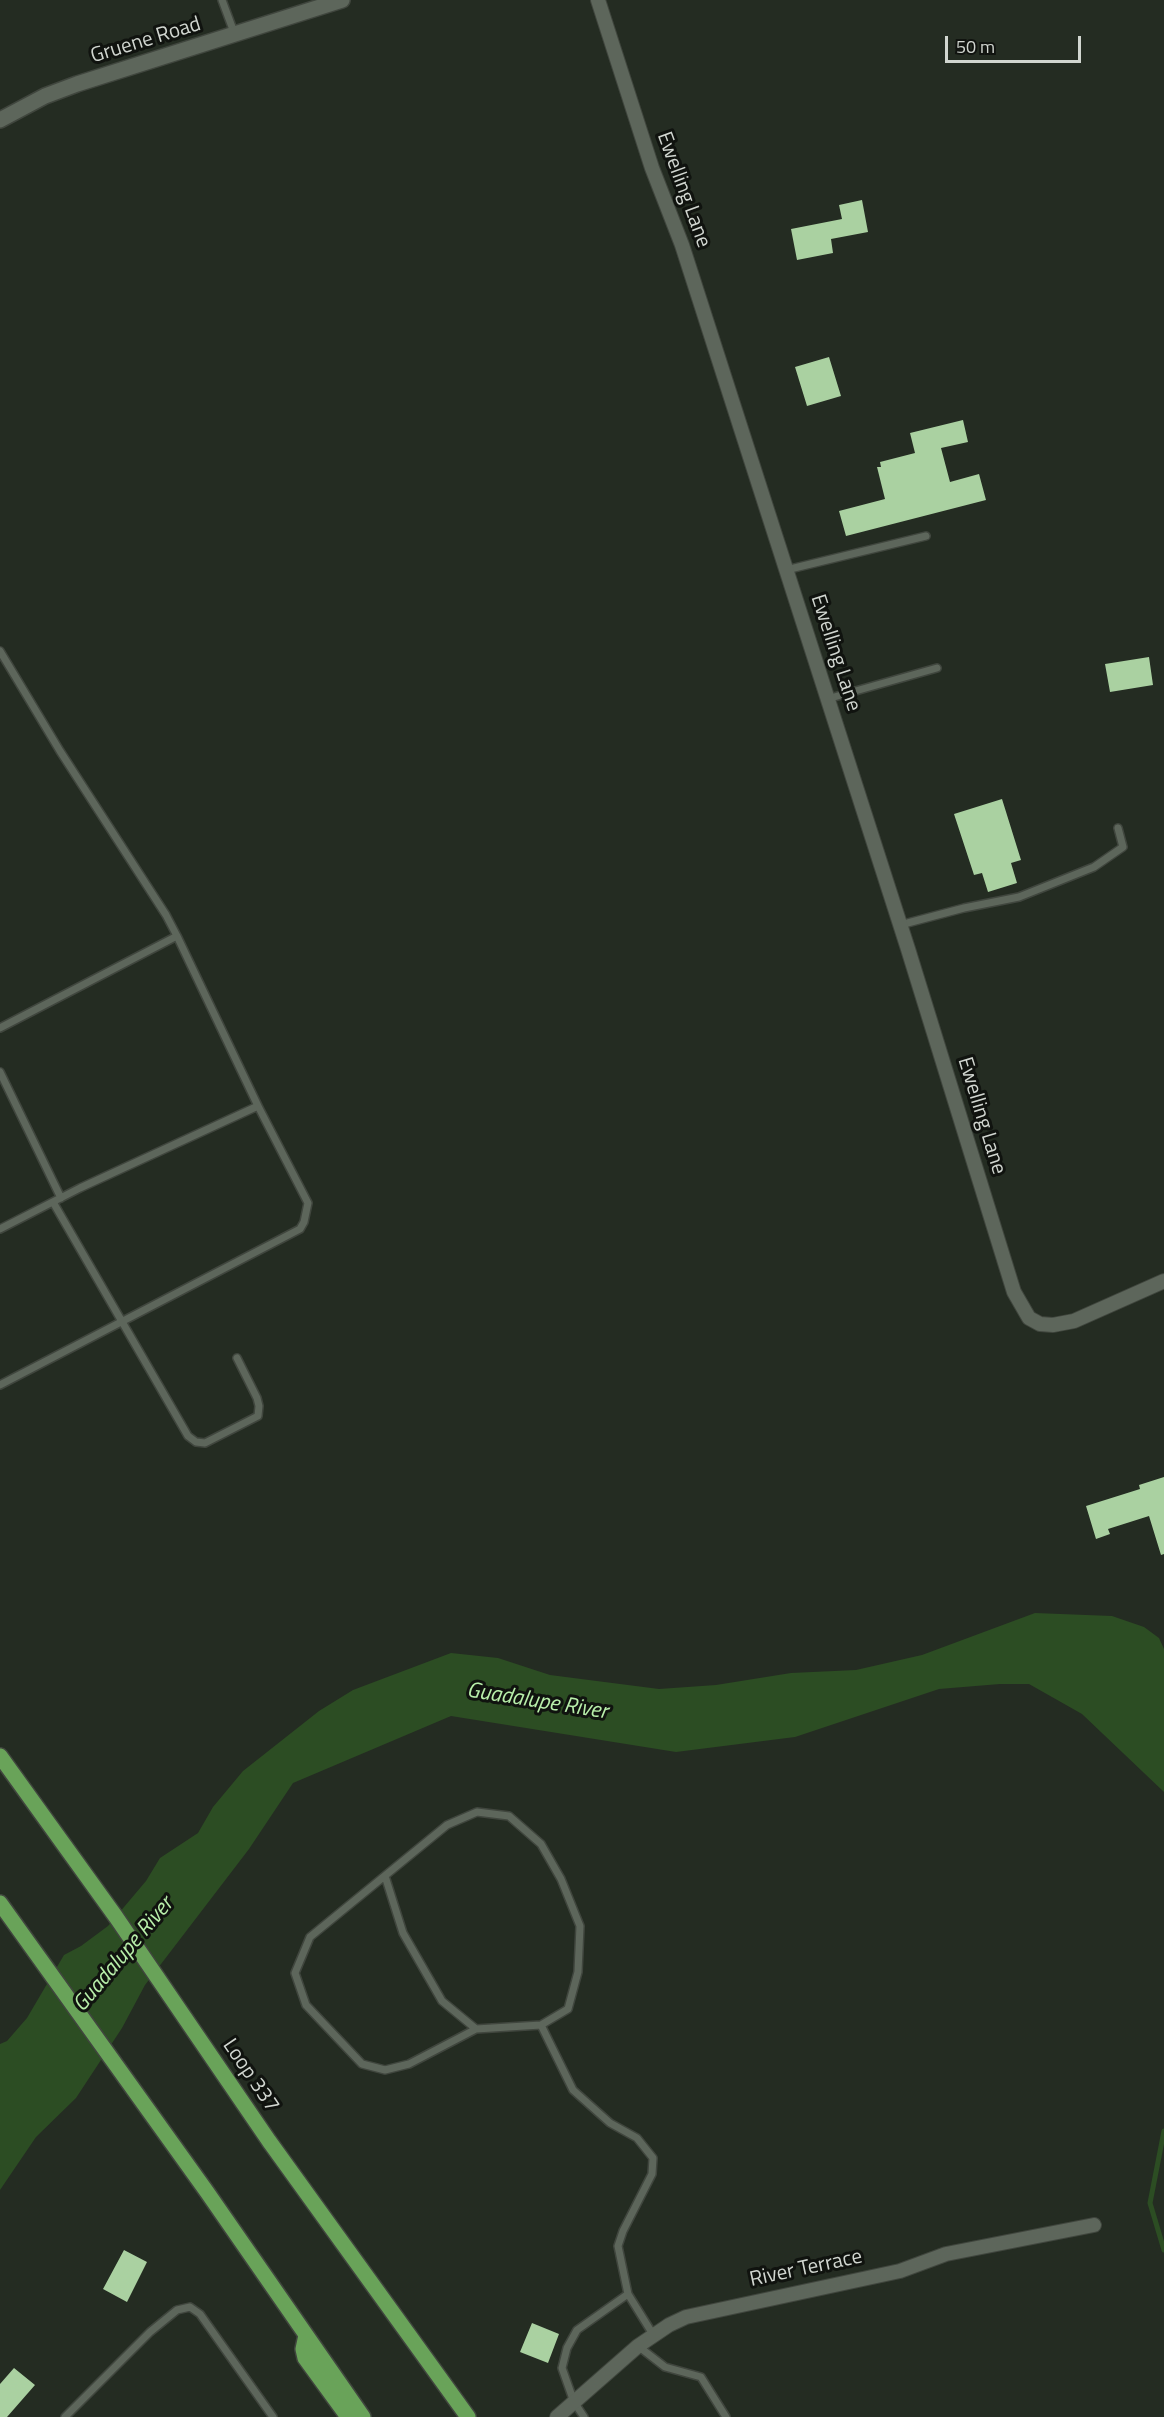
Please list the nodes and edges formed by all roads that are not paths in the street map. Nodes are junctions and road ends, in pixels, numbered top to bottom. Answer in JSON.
{"nodes":[{"id":1,"x":222,"y":0,"type":"edge"},
{"id":2,"x":342,"y":0,"type":"edge"},
{"id":3,"x":598,"y":0,"type":"edge"},
{"id":4,"x":235,"y":35,"type":"junction"},
{"id":5,"x":0,"y":120,"type":"edge"},
{"id":6,"x":926,"y":536,"type":"dead end"},
{"id":7,"x":786,"y":570,"type":"junction"},
{"id":8,"x":0,"y":651,"type":"edge"},
{"id":9,"x":937,"y":668,"type":"dead end"},
{"id":10,"x":827,"y":699,"type":"junction"},
{"id":11,"x":1118,"y":828,"type":"dead end"},
{"id":12,"x":900,"y":925,"type":"junction"},
{"id":13,"x":177,"y":936,"type":"junction"},
{"id":14,"x":0,"y":1028,"type":"edge"},
{"id":15,"x":0,"y":1072,"type":"edge"},
{"id":16,"x":258,"y":1107,"type":"junction"},
{"id":17,"x":61,"y":1198,"type":"junction"},
{"id":18,"x":53,"y":1202,"type":"junction"},
{"id":19,"x":0,"y":1229,"type":"edge"},
{"id":20,"x":1164,"y":1281,"type":"edge"},
{"id":21,"x":121,"y":1320,"type":"junction"},
{"id":22,"x":237,"y":1358,"type":"dead end"},
{"id":23,"x":0,"y":1385,"type":"edge"},
{"id":24,"x":0,"y":1756,"type":"edge"},
{"id":25,"x":386,"y":1876,"type":"junction"},
{"id":26,"x":0,"y":1903,"type":"edge"},
{"id":27,"x":542,"y":2025,"type":"junction"},
{"id":28,"x":476,"y":2029,"type":"junction"},
{"id":29,"x":1094,"y":2225,"type":"dead end"},
{"id":30,"x":628,"y":2294,"type":"junction"},
{"id":31,"x":306,"y":2335,"type":"junction"},
{"id":32,"x":654,"y":2336,"type":"junction"},
{"id":33,"x":638,"y":2346,"type":"junction"},
{"id":34,"x":574,"y":2402,"type":"junction"},
{"id":35,"x":65,"y":2417,"type":"edge"},
{"id":36,"x":273,"y":2417,"type":"edge"},
{"id":37,"x":348,"y":2417,"type":"edge"},
{"id":38,"x":363,"y":2417,"type":"edge"},
{"id":39,"x":468,"y":2417,"type":"edge"},
{"id":40,"x":556,"y":2417,"type":"edge"},
{"id":41,"x":584,"y":2417,"type":"edge"},
{"id":42,"x":726,"y":2417,"type":"edge"}],
"edges":[{"from":1,"to":4,"type":"lane"},
{"from":2,"to":4,"type":"street","name":"Gruene Road"},
{"from":3,"to":7,"type":"street","name":"Ewelling Lane"},
{"from":4,"to":5,"type":"street","name":"Gruene Road"},
{"from":6,"to":7,"type":"lane"},
{"from":7,"to":10,"type":"street","name":"Ewelling Lane"},
{"from":8,"to":13,"type":"lane"},
{"from":9,"to":10,"type":"lane"},
{"from":10,"to":12,"type":"street","name":"Ewelling Lane"},
{"from":11,"to":12,"type":"lane"},
{"from":12,"to":20,"type":"street","name":"Ewelling Lane"},
{"from":13,"to":14,"type":"lane"},
{"from":13,"to":16,"type":"lane"},
{"from":15,"to":17,"type":"lane"},
{"from":16,"to":17,"type":"lane"},
{"from":16,"to":21,"type":"lane"},
{"from":17,"to":18,"type":"lane"},
{"from":18,"to":19,"type":"lane"},
{"from":18,"to":21,"type":"lane"},
{"from":21,"to":22,"type":"lane"},
{"from":21,"to":23,"type":"lane"},
{"from":24,"to":39,"type":"main road","name":"Loop 337"},
{"from":25,"to":27,"type":"lane"},
{"from":25,"to":28,"type":"lane"},
{"from":25,"to":28,"type":"lane"},
{"from":26,"to":31,"type":"main road"},
{"from":27,"to":28,"type":"lane"},
{"from":27,"to":30,"type":"lane"},
{"from":29,"to":32,"type":"street","name":"River Terrace"},
{"from":30,"to":32,"type":"lane"},
{"from":30,"to":34,"type":"lane"},
{"from":31,"to":37,"type":"main road"},
{"from":31,"to":38,"type":"main road"},
{"from":32,"to":33,"type":"street","name":"River Terrace"},
{"from":33,"to":34,"type":"street","name":"River Terrace"},
{"from":33,"to":42,"type":"lane"},
{"from":34,"to":40,"type":"street","name":"River Terrace"},
{"from":34,"to":41,"type":"lane"},
{"from":35,"to":36,"type":"lane"}]}
